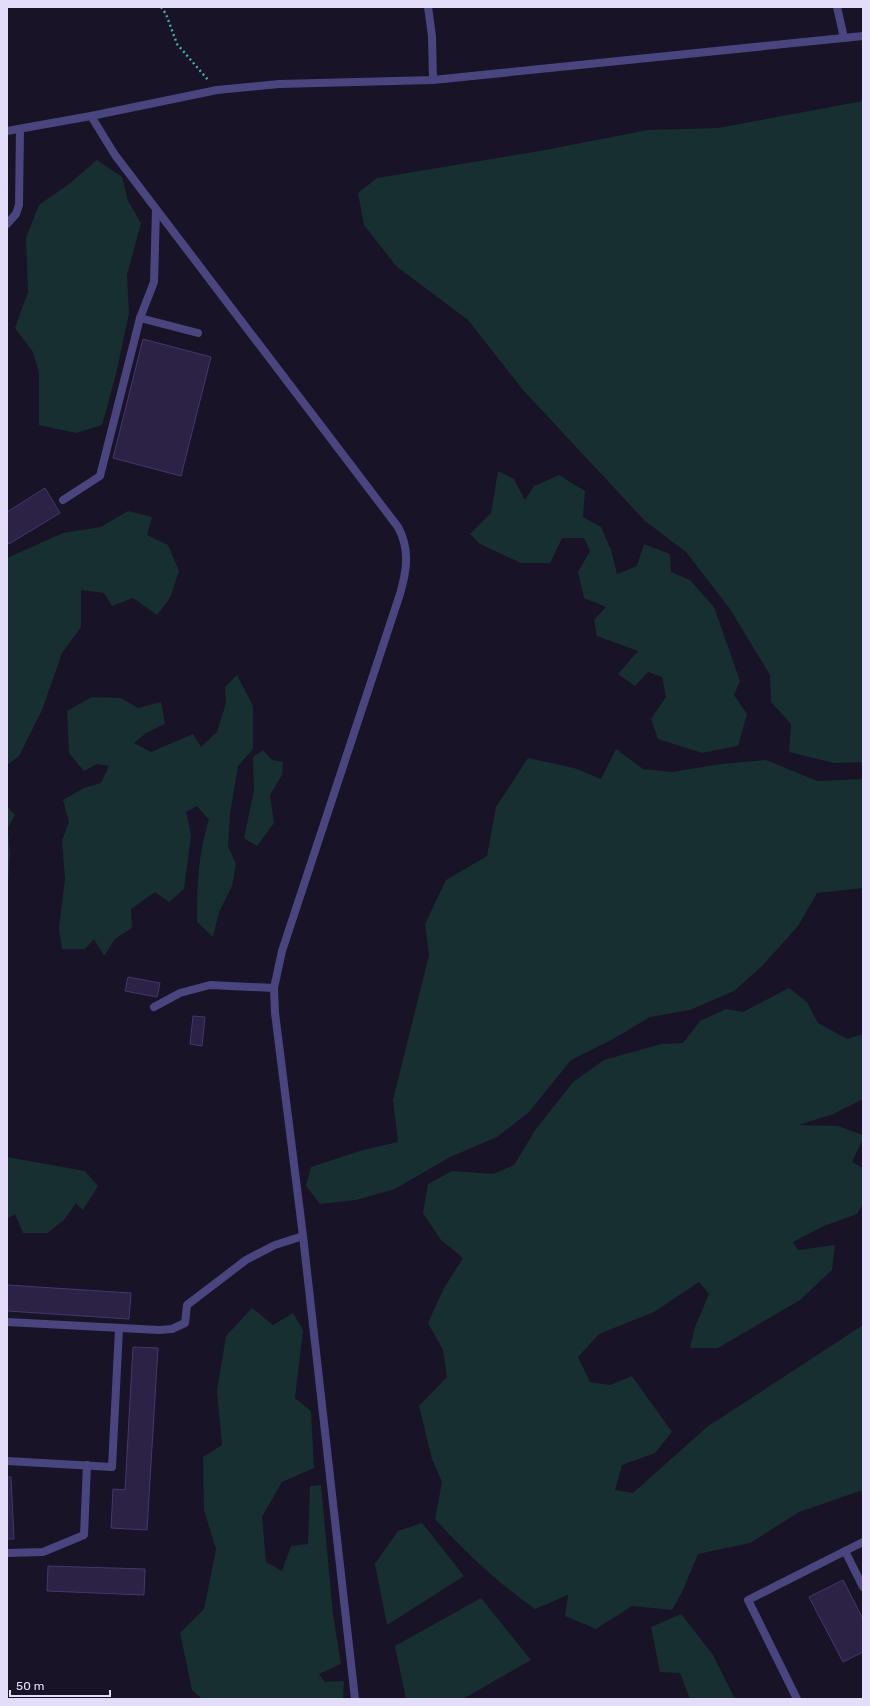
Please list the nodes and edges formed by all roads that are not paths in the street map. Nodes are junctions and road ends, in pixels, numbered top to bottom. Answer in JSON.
{"nodes":[{"id":1,"x":428,"y":7,"type":"edge"},
{"id":2,"x":837,"y":7,"type":"edge"},
{"id":3,"x":863,"y":36,"type":"edge"},
{"id":4,"x":844,"y":38,"type":"junction"},
{"id":5,"x":433,"y":80,"type":"junction"},
{"id":6,"x":91,"y":116,"type":"junction"},
{"id":7,"x":20,"y":129,"type":"junction"},
{"id":8,"x":7,"y":131,"type":"edge"},
{"id":9,"x":156,"y":210,"type":"junction"},
{"id":10,"x":7,"y":224,"type":"edge"},
{"id":11,"x":140,"y":318,"type":"junction"},
{"id":12,"x":198,"y":333,"type":"dead end"},
{"id":13,"x":62,"y":500,"type":"dead end"},
{"id":14,"x":274,"y":988,"type":"junction"},
{"id":15,"x":154,"y":1006,"type":"dead end"},
{"id":16,"x":303,"y":1236,"type":"junction"},
{"id":17,"x":7,"y":1322,"type":"edge"},
{"id":18,"x":119,"y":1329,"type":"junction"},
{"id":19,"x":7,"y":1461,"type":"edge"},
{"id":20,"x":87,"y":1465,"type":"junction"},
{"id":21,"x":863,"y":1542,"type":"edge"},
{"id":22,"x":846,"y":1551,"type":"junction"},
{"id":23,"x":7,"y":1553,"type":"edge"},
{"id":24,"x":863,"y":1587,"type":"edge"},
{"id":25,"x":355,"y":1699,"type":"edge"},
{"id":26,"x":797,"y":1699,"type":"edge"}],
"edges":[{"from":1,"to":5,"type":"street"},
{"from":2,"to":4,"type":"street"},
{"from":3,"to":4,"type":"street"},
{"from":4,"to":5,"type":"street"},
{"from":5,"to":6,"type":"street"},
{"from":6,"to":7,"type":"street"},
{"from":6,"to":9,"type":"street"},
{"from":7,"to":8,"type":"street"},
{"from":7,"to":10,"type":"street"},
{"from":9,"to":11,"type":"street"},
{"from":9,"to":14,"type":"street"},
{"from":11,"to":12,"type":"street"},
{"from":11,"to":13,"type":"street"},
{"from":14,"to":15,"type":"street"},
{"from":14,"to":16,"type":"street"},
{"from":16,"to":18,"type":"street"},
{"from":16,"to":25,"type":"street"},
{"from":17,"to":18,"type":"street"},
{"from":18,"to":20,"type":"street"},
{"from":19,"to":20,"type":"street"},
{"from":20,"to":23,"type":"street"},
{"from":21,"to":22,"type":"street"},
{"from":22,"to":24,"type":"street"},
{"from":22,"to":26,"type":"street"}]}
